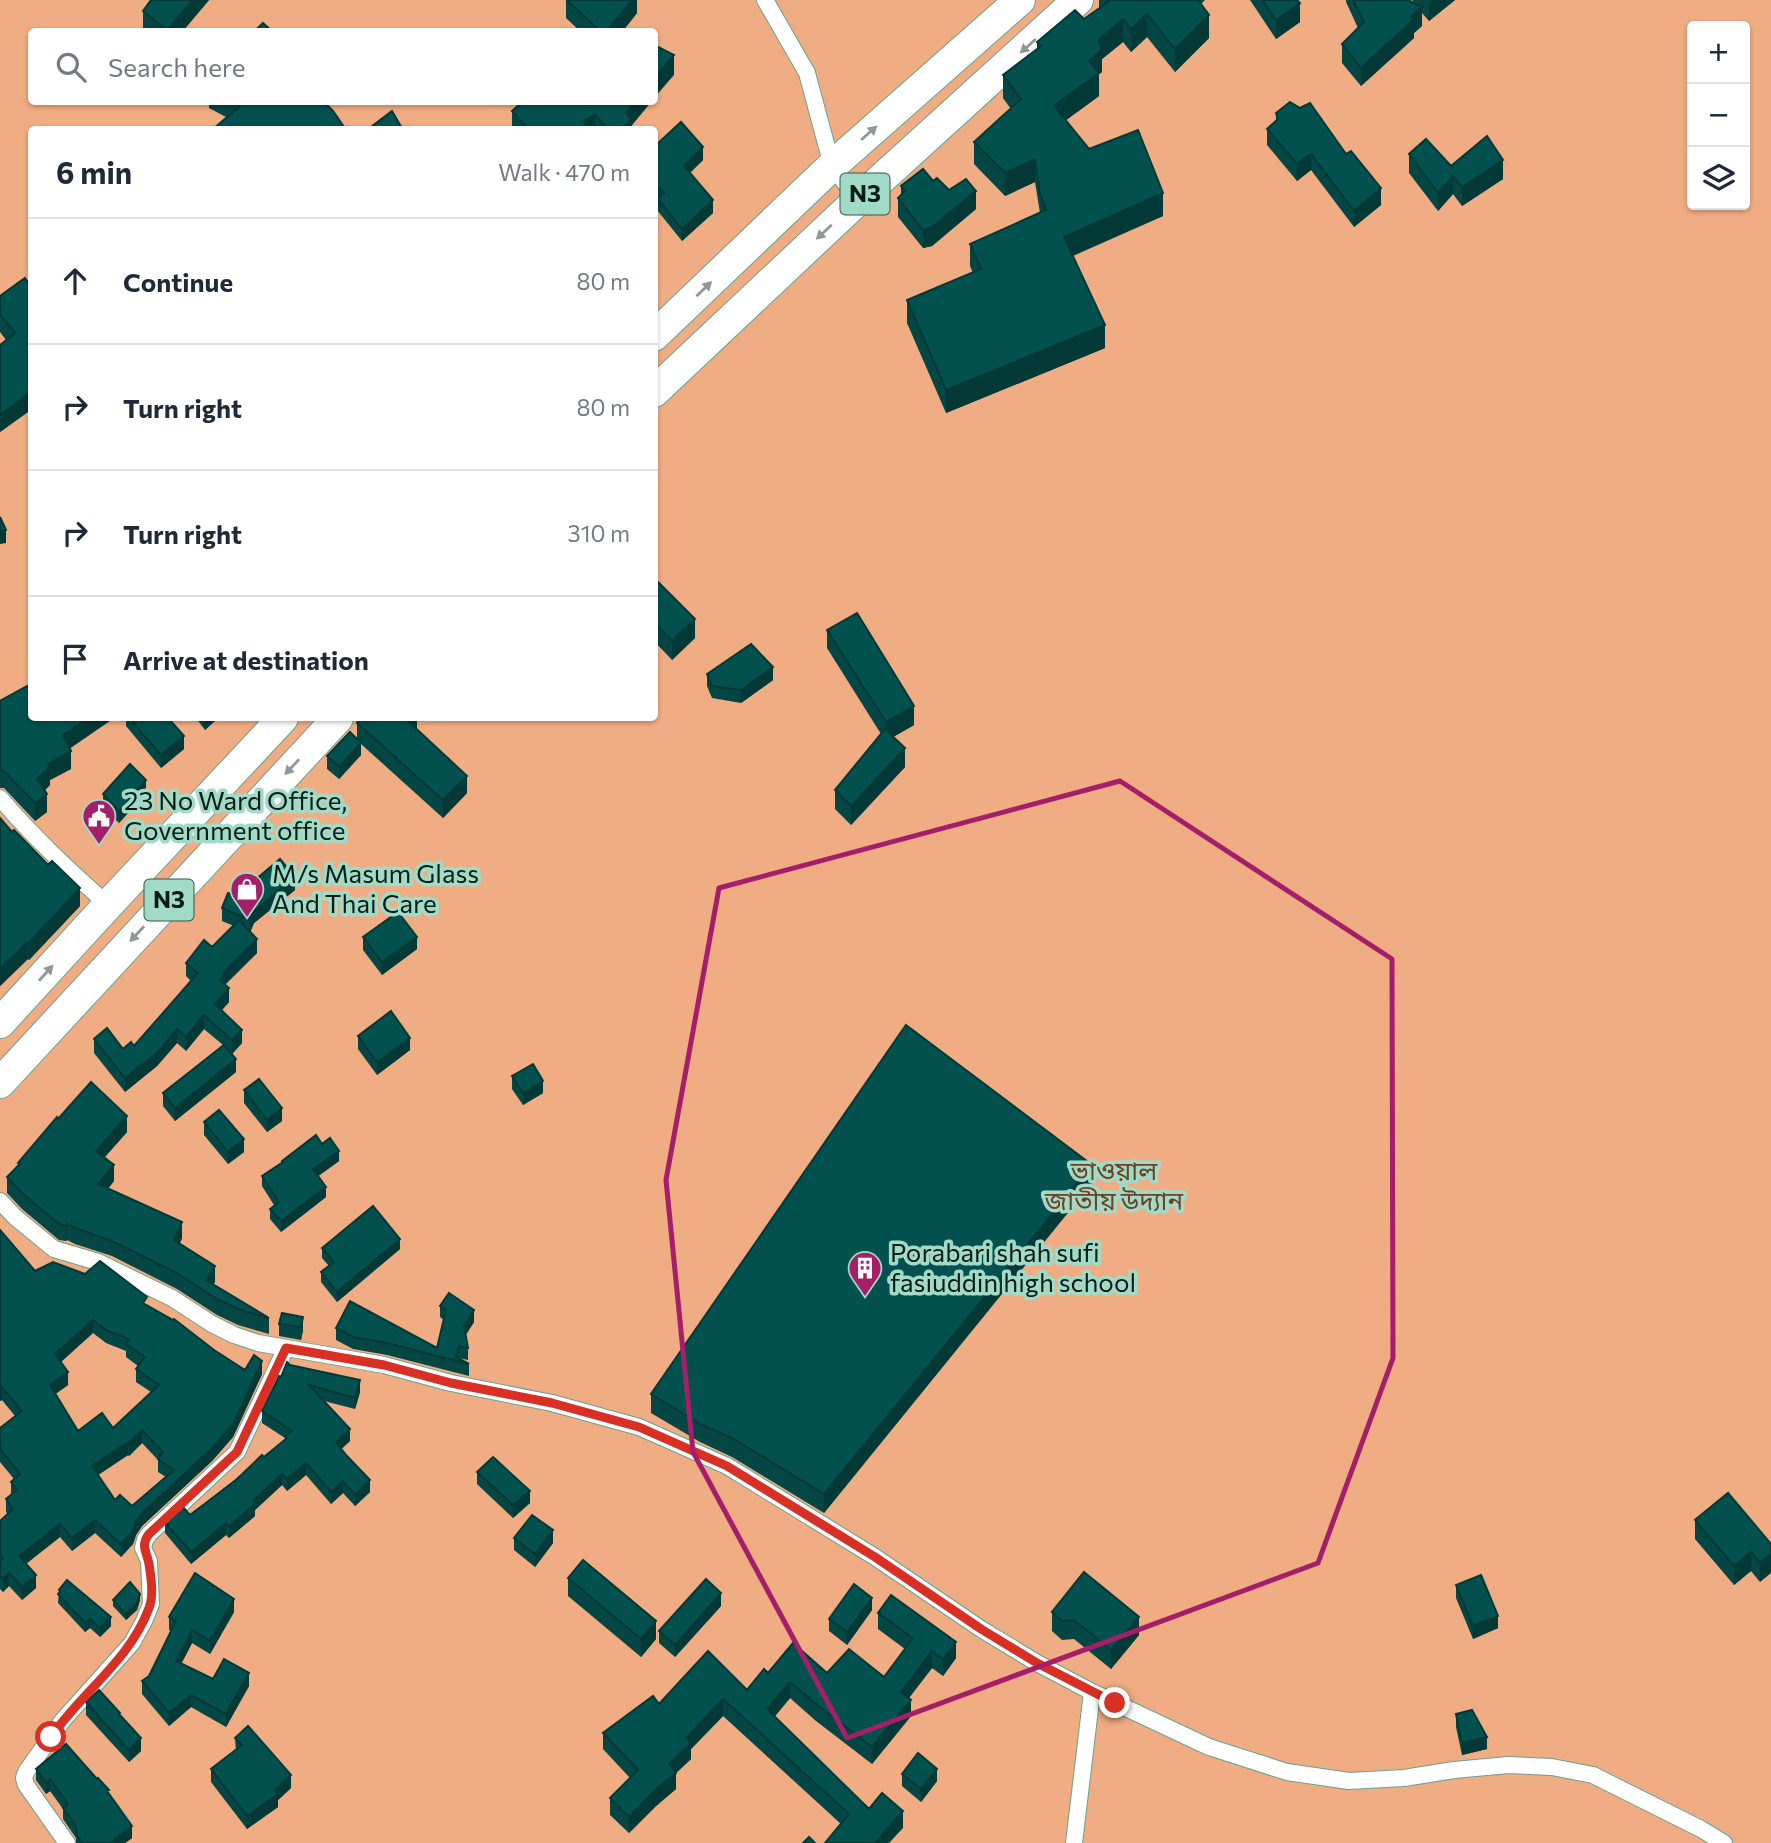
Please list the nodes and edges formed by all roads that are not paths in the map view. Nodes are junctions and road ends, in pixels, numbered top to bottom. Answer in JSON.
{"nodes":[{"id":1,"x":765,"y":0,"type":"edge"},
{"id":2,"x":1020,"y":0,"type":"edge"},
{"id":3,"x":1078,"y":0,"type":"edge"},
{"id":4,"x":832,"y":166,"type":"junction"},
{"id":5,"x":858,"y":200,"type":"junction"},
{"id":6,"x":658,"y":332,"type":"edge"},
{"id":7,"x":658,"y":388,"type":"edge"},
{"id":8,"x":280,"y":721,"type":"edge"},
{"id":9,"x":335,"y":721,"type":"edge"},
{"id":10,"x":0,"y":798,"type":"edge"},
{"id":11,"x":108,"y":905,"type":"junction"},
{"id":12,"x":0,"y":1024,"type":"edge"},
{"id":13,"x":0,"y":1083,"type":"edge"},
{"id":14,"x":0,"y":1201,"type":"edge"},
{"id":15,"x":286,"y":1348,"type":"junction"},
{"id":16,"x":1092,"y":1692,"type":"junction"},
{"id":17,"x":67,"y":1843,"type":"edge"},
{"id":18,"x":1074,"y":1843,"type":"edge"},
{"id":19,"x":1724,"y":1843,"type":"edge"}],
"edges":[{"from":1,"to":4,"type":"street"},
{"from":4,"to":2,"type":"highway","number":"N3","one_way":true},
{"from":3,"to":5,"type":"highway","number":"N3","one_way":true},
{"from":4,"to":5,"type":"street"},
{"from":6,"to":4,"type":"highway","number":"N3","one_way":true},
{"from":5,"to":7,"type":"highway","number":"N3","one_way":true},
{"from":8,"to":11,"type":"highway","number":"N3"},
{"from":9,"to":13,"type":"highway","number":"N3","one_way":true},
{"from":10,"to":11,"type":"street"},
{"from":12,"to":11,"type":"highway","number":"N3","one_way":true},
{"from":14,"to":15,"type":"street"},
{"from":15,"to":16,"type":"street"},
{"from":15,"to":17,"type":"street"},
{"from":16,"to":18,"type":"street"},
{"from":16,"to":19,"type":"street"}]}
